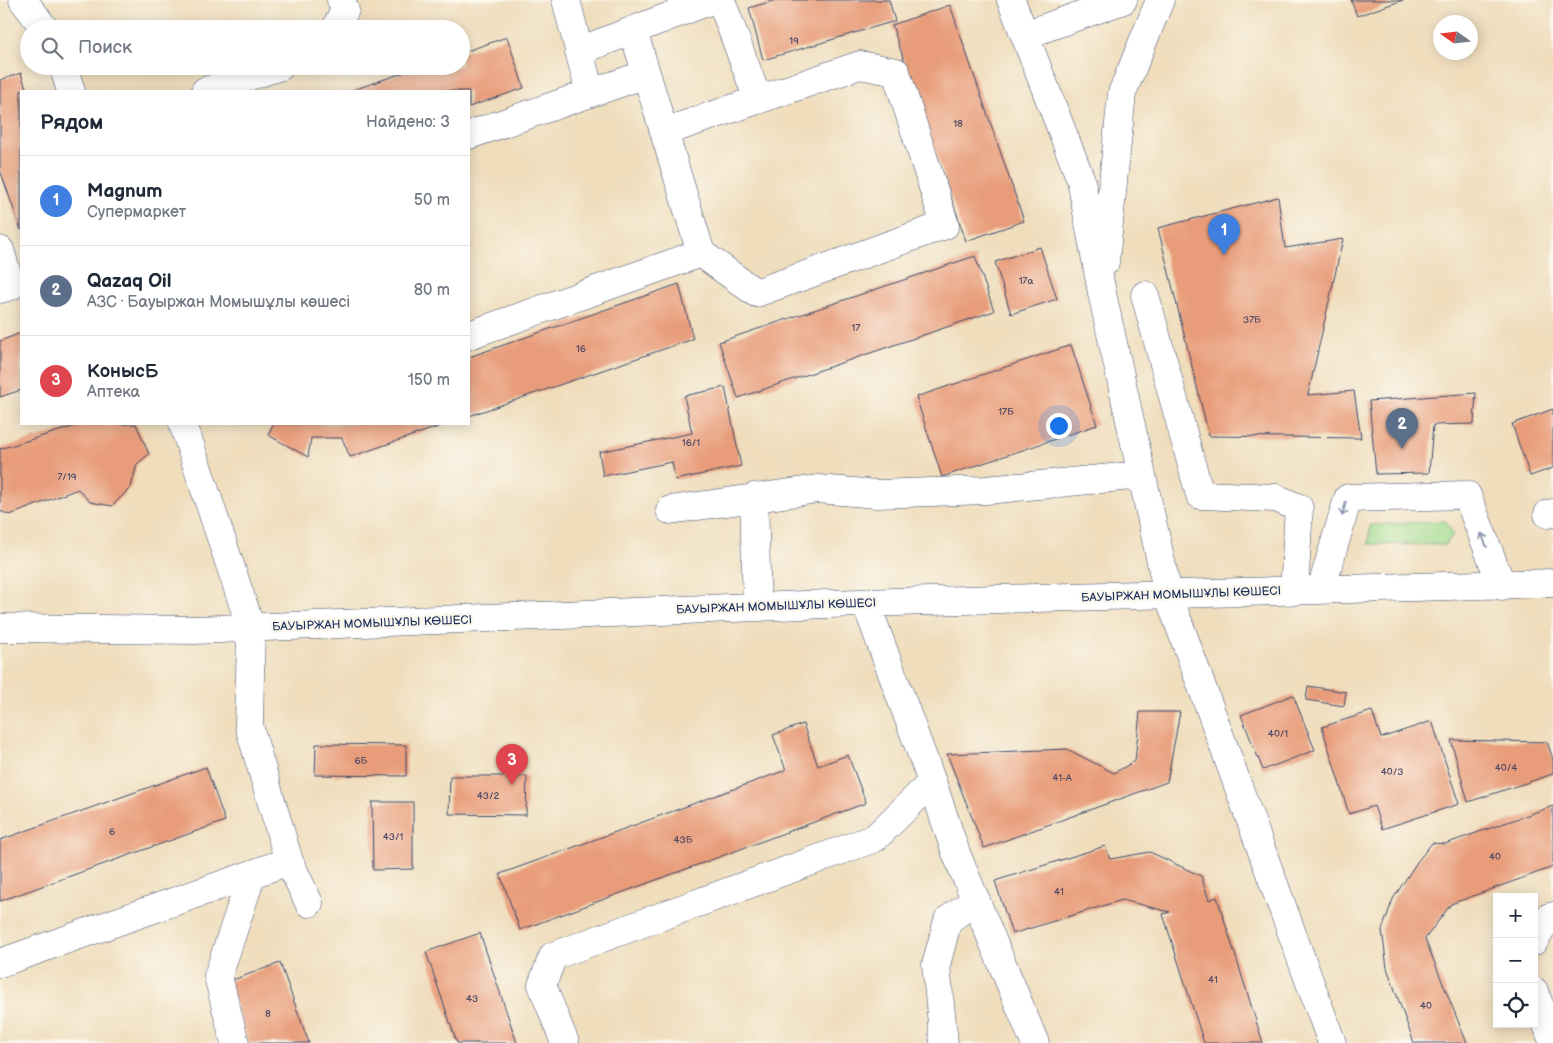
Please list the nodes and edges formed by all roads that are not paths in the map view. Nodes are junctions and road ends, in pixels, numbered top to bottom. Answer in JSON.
{"nodes":[{"id":1,"x":22,"y":0,"type":"edge"},
{"id":2,"x":341,"y":0,"type":"edge"},
{"id":3,"x":566,"y":0,"type":"edge"},
{"id":4,"x":712,"y":0,"type":"edge"},
{"id":5,"x":721,"y":0,"type":"edge"},
{"id":6,"x":1011,"y":0,"type":"edge"},
{"id":7,"x":1124,"y":0,"type":"edge"},
{"id":8,"x":1160,"y":0,"type":"edge"},
{"id":9,"x":38,"y":20,"type":"edge"},
{"id":10,"x":339,"y":20,"type":"edge"},
{"id":11,"x":633,"y":30,"type":"junction"},
{"id":12,"x":1024,"y":35,"type":"junction"},
{"id":13,"x":579,"y":50,"type":"junction"},
{"id":14,"x":646,"y":74,"type":"junction"},
{"id":15,"x":66,"y":75,"type":"edge"},
{"id":16,"x":254,"y":75,"type":"edge"},
{"id":17,"x":71,"y":90,"type":"edge"},
{"id":18,"x":208,"y":90,"type":"edge"},
{"id":19,"x":590,"y":93,"type":"junction"},
{"id":20,"x":758,"y":100,"type":"junction"},
{"id":21,"x":664,"y":132,"type":"junction"},
{"id":22,"x":470,"y":135,"type":"edge"},
{"id":23,"x":0,"y":250,"type":"edge"},
{"id":24,"x":700,"y":253,"type":"junction"},
{"id":25,"x":0,"y":289,"type":"edge"},
{"id":26,"x":1102,"y":293,"type":"junction"},
{"id":27,"x":1145,"y":295,"type":"dead end"},
{"id":28,"x":470,"y":335,"type":"edge"},
{"id":29,"x":183,"y":425,"type":"edge"},
{"id":30,"x":1142,"y":476,"type":"junction"},
{"id":31,"x":754,"y":497,"type":"junction"},
{"id":32,"x":670,"y":510,"type":"dead end"},
{"id":33,"x":1553,"y":584,"type":"edge"},
{"id":34,"x":1502,"y":586,"type":"junction"},
{"id":35,"x":1321,"y":590,"type":"junction"},
{"id":36,"x":1294,"y":591,"type":"junction"},
{"id":37,"x":1168,"y":594,"type":"junction"},
{"id":38,"x":866,"y":603,"type":"junction"},
{"id":39,"x":757,"y":607,"type":"junction"},
{"id":40,"x":0,"y":628,"type":"edge"},
{"id":41,"x":251,"y":628,"type":"junction"},
{"id":42,"x":932,"y":782,"type":"junction"},
{"id":43,"x":289,"y":861,"type":"junction"},
{"id":44,"x":252,"y":874,"type":"junction"},
{"id":45,"x":976,"y":900,"type":"junction"},
{"id":46,"x":309,"y":903,"type":"dead end"},
{"id":47,"x":1553,"y":916,"type":"edge"},
{"id":48,"x":1536,"y":938,"type":"edge"},
{"id":49,"x":0,"y":963,"type":"edge"},
{"id":50,"x":1538,"y":1002,"type":"edge"},
{"id":51,"x":1553,"y":1041,"type":"edge"},
{"id":52,"x":235,"y":1043,"type":"edge"},
{"id":53,"x":565,"y":1043,"type":"edge"},
{"id":54,"x":944,"y":1043,"type":"edge"},
{"id":55,"x":1035,"y":1043,"type":"edge"},
{"id":56,"x":1332,"y":1043,"type":"edge"}],
"edges":[{"from":1,"to":9,"type":"street"},
{"from":2,"to":10,"type":"street"},
{"from":3,"to":13,"type":"street"},
{"from":4,"to":11,"type":"street"},
{"from":5,"to":20,"type":"street"},
{"from":6,"to":12,"type":"street"},
{"from":7,"to":12,"type":"street"},
{"from":8,"to":26,"type":"street"},
{"from":11,"to":13,"type":"street"},
{"from":11,"to":14,"type":"street"},
{"from":12,"to":26,"type":"street"},
{"from":13,"to":19,"type":"street"},
{"from":14,"to":19,"type":"street"},
{"from":14,"to":21,"type":"street"},
{"from":15,"to":17,"type":"street"},
{"from":16,"to":18,"type":"street"},
{"from":19,"to":22,"type":"street"},
{"from":20,"to":21,"type":"street"},
{"from":20,"to":24,"type":"street"},
{"from":21,"to":24,"type":"street"},
{"from":23,"to":25,"type":"street"},
{"from":24,"to":28,"type":"street"},
{"from":26,"to":30,"type":"street"},
{"from":27,"to":36,"type":"street"},
{"from":29,"to":41,"type":"street"},
{"from":30,"to":31,"type":"street"},
{"from":30,"to":37,"type":"street"},
{"from":31,"to":32,"type":"street"},
{"from":31,"to":39,"type":"street"},
{"from":33,"to":34,"type":"street","name":"БАУЫРЖАН МОМЫШҰЛЫ КӨШЕСІ"},
{"from":34,"to":35,"type":"street","name":"БАУЫРЖАН МОМЫШҰЛЫ КӨШЕСІ"},
{"from":34,"to":35,"type":"street","one_way":true},
{"from":35,"to":36,"type":"street","name":"БАУЫРЖАН МОМЫШҰЛЫ КӨШЕСІ"},
{"from":36,"to":37,"type":"street","name":"БАУЫРЖАН МОМЫШҰЛЫ КӨШЕСІ"},
{"from":37,"to":38,"type":"street","name":"БАУЫРЖАН МОМЫШҰЛЫ КӨШЕСІ"},
{"from":37,"to":56,"type":"street"},
{"from":38,"to":39,"type":"street","name":"БАУЫРЖАН МОМЫШҰЛЫ КӨШЕСІ"},
{"from":38,"to":42,"type":"street"},
{"from":39,"to":41,"type":"street","name":"БАУЫРЖАН МОМЫШҰЛЫ КӨШЕСІ"},
{"from":40,"to":41,"type":"street","name":"БАУЫРЖАН МОМЫШҰЛЫ КӨШЕСІ"},
{"from":41,"to":43,"type":"street"},
{"from":42,"to":45,"type":"street"},
{"from":42,"to":53,"type":"street"},
{"from":43,"to":44,"type":"street"},
{"from":43,"to":46,"type":"street"},
{"from":44,"to":49,"type":"street"},
{"from":44,"to":52,"type":"street"},
{"from":45,"to":54,"type":"street"},
{"from":45,"to":55,"type":"street"},
{"from":47,"to":48,"type":"street"},
{"from":50,"to":51,"type":"street"}]}
